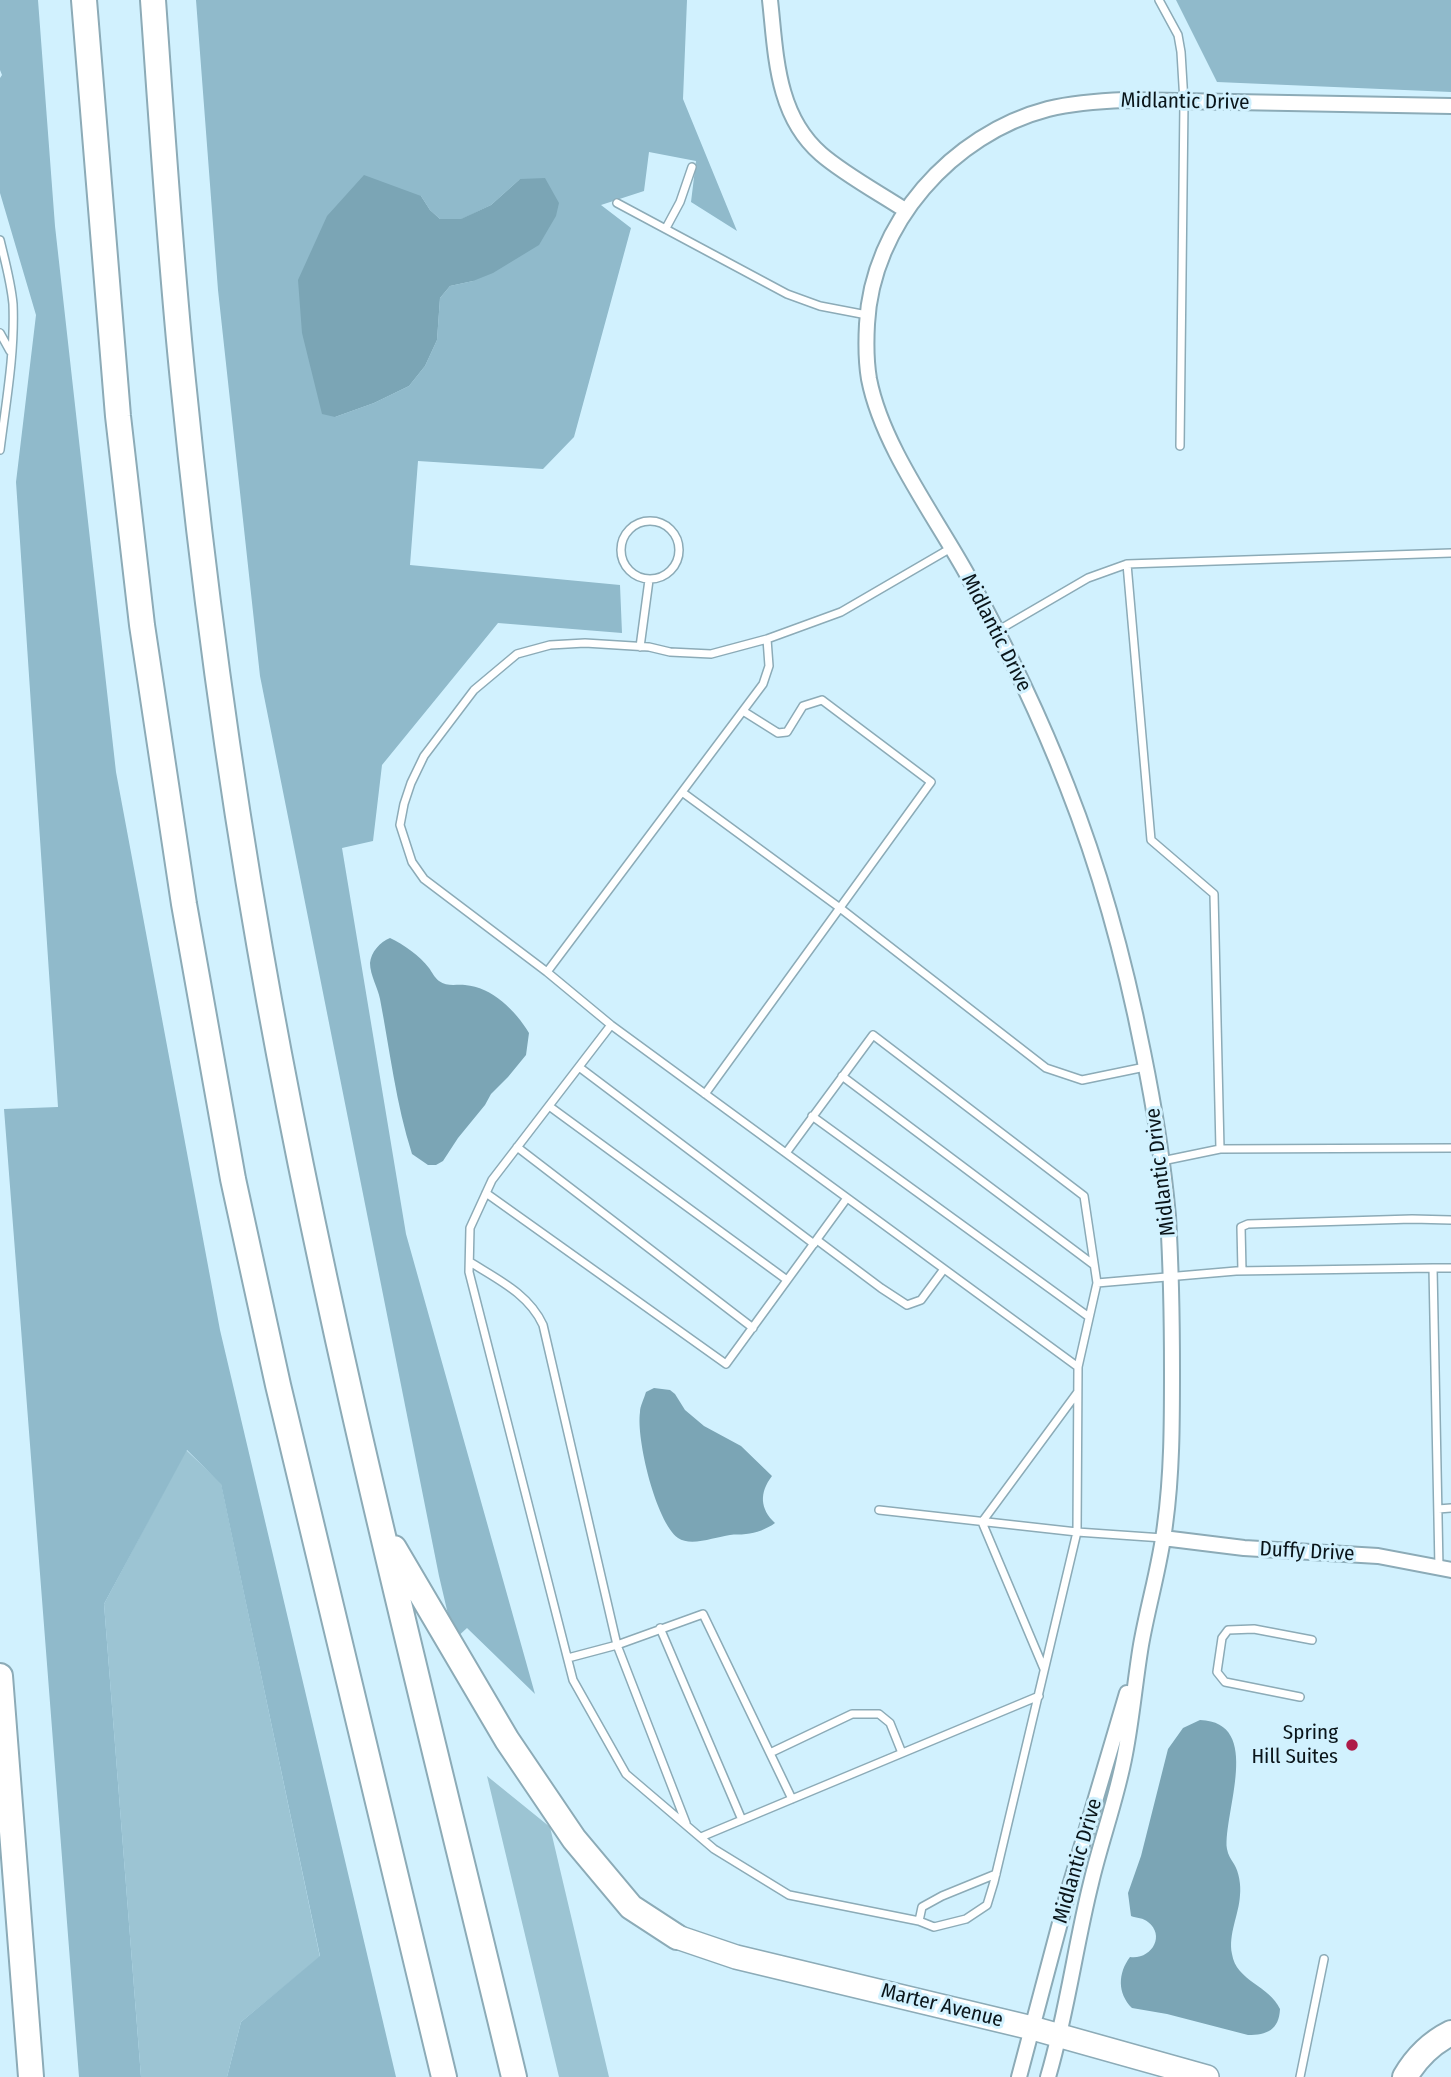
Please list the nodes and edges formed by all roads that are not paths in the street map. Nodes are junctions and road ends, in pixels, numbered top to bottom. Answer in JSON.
{"nodes":[{"id":1,"x":84,"y":0,"type":"edge"},
{"id":2,"x":153,"y":0,"type":"edge"},
{"id":3,"x":769,"y":0,"type":"edge"},
{"id":4,"x":1159,"y":0,"type":"edge"},
{"id":5,"x":1184,"y":102,"type":"junction"},
{"id":6,"x":1451,"y":107,"type":"edge"},
{"id":7,"x":692,"y":167,"type":"dead end"},
{"id":8,"x":617,"y":203,"type":"dead end"},
{"id":9,"x":905,"y":211,"type":"junction"},
{"id":10,"x":666,"y":229,"type":"junction"},
{"id":11,"x":0,"y":240,"type":"edge"},
{"id":12,"x":4,"y":258,"type":"junction"},
{"id":13,"x":0,"y":267,"type":"edge"},
{"id":14,"x":867,"y":315,"type":"junction"},
{"id":15,"x":0,"y":333,"type":"edge"},
{"id":16,"x":11,"y":355,"type":"junction"},
{"id":17,"x":1180,"y":446,"type":"dead end"},
{"id":18,"x":0,"y":450,"type":"edge"},
{"id":19,"x":952,"y":548,"type":"junction"},
{"id":20,"x":1451,"y":553,"type":"edge"},
{"id":21,"x":1127,"y":564,"type":"junction"},
{"id":22,"x":649,"y":580,"type":"junction"},
{"id":23,"x":996,"y":632,"type":"junction"},
{"id":24,"x":768,"y":639,"type":"junction"},
{"id":25,"x":640,"y":647,"type":"junction"},
{"id":26,"x":743,"y":711,"type":"junction"},
{"id":27,"x":682,"y":792,"type":"junction"},
{"id":28,"x":840,"y":908,"type":"junction"},
{"id":29,"x":547,"y":972,"type":"junction"},
{"id":30,"x":611,"y":1025,"type":"junction"},
{"id":31,"x":1146,"y":1066,"type":"junction"},
{"id":32,"x":579,"y":1067,"type":"junction"},
{"id":33,"x":842,"y":1076,"type":"junction"},
{"id":34,"x":705,"y":1094,"type":"junction"},
{"id":35,"x":549,"y":1106,"type":"junction"},
{"id":36,"x":812,"y":1116,"type":"junction"},
{"id":37,"x":517,"y":1147,"type":"junction"},
{"id":38,"x":1451,"y":1148,"type":"edge"},
{"id":39,"x":1220,"y":1149,"type":"junction"},
{"id":40,"x":786,"y":1153,"type":"junction"},
{"id":41,"x":1162,"y":1161,"type":"junction"},
{"id":42,"x":486,"y":1193,"type":"junction"},
{"id":43,"x":847,"y":1198,"type":"junction"},
{"id":44,"x":1451,"y":1220,"type":"edge"},
{"id":45,"x":816,"y":1242,"type":"junction"},
{"id":46,"x":470,"y":1262,"type":"junction"},
{"id":47,"x":1094,"y":1265,"type":"junction"},
{"id":48,"x":1433,"y":1268,"type":"junction"},
{"id":49,"x":1451,"y":1268,"type":"edge"},
{"id":50,"x":944,"y":1269,"type":"junction"},
{"id":51,"x":1242,"y":1271,"type":"junction"},
{"id":52,"x":1170,"y":1277,"type":"junction"},
{"id":53,"x":787,"y":1280,"type":"junction"},
{"id":54,"x":1097,"y":1283,"type":"junction"},
{"id":55,"x":1089,"y":1317,"type":"junction"},
{"id":56,"x":753,"y":1328,"type":"junction"},
{"id":57,"x":1078,"y":1367,"type":"junction"},
{"id":58,"x":1078,"y":1392,"type":"junction"},
{"id":59,"x":1451,"y":1508,"type":"edge"},
{"id":60,"x":1438,"y":1509,"type":"junction"},
{"id":61,"x":879,"y":1510,"type":"dead end"},
{"id":62,"x":982,"y":1522,"type":"junction"},
{"id":63,"x":381,"y":1527,"type":"junction"},
{"id":64,"x":1076,"y":1532,"type":"junction"},
{"id":65,"x":1163,"y":1538,"type":"junction"},
{"id":66,"x":1445,"y":1569,"type":"edge"},
{"id":67,"x":660,"y":1628,"type":"junction"},
{"id":68,"x":1312,"y":1640,"type":"dead end"},
{"id":69,"x":617,"y":1645,"type":"junction"},
{"id":70,"x":1141,"y":1645,"type":"junction"},
{"id":71,"x":568,"y":1658,"type":"junction"},
{"id":72,"x":1045,"y":1670,"type":"junction"},
{"id":73,"x":0,"y":1676,"type":"edge"},
{"id":74,"x":1039,"y":1696,"type":"junction"},
{"id":75,"x":1300,"y":1697,"type":"dead end"},
{"id":76,"x":770,"y":1753,"type":"junction"},
{"id":77,"x":902,"y":1753,"type":"junction"},
{"id":78,"x":792,"y":1799,"type":"junction"},
{"id":79,"x":742,"y":1820,"type":"junction"},
{"id":80,"x":687,"y":1826,"type":"junction"},
{"id":81,"x":701,"y":1837,"type":"junction"},
{"id":82,"x":996,"y":1874,"type":"junction"},
{"id":83,"x":919,"y":1921,"type":"junction"},
{"id":84,"x":677,"y":1937,"type":"joint"},
{"id":85,"x":1324,"y":1959,"type":"dead end"},
{"id":86,"x":1032,"y":2028,"type":"junction"},
{"id":87,"x":1451,"y":2033,"type":"edge"},
{"id":88,"x":1060,"y":2036,"type":"junction"},
{"id":89,"x":31,"y":2077,"type":"edge"},
{"id":90,"x":444,"y":2077,"type":"edge"},
{"id":91,"x":514,"y":2077,"type":"edge"},
{"id":92,"x":1019,"y":2077,"type":"edge"},
{"id":93,"x":1048,"y":2077,"type":"edge"},
{"id":94,"x":1207,"y":2077,"type":"edge"},
{"id":95,"x":1300,"y":2077,"type":"edge"},
{"id":96,"x":1405,"y":2077,"type":"edge"}],
"edges":[{"from":1,"to":90,"type":"highway"},
{"from":2,"to":63,"type":"highway"},
{"from":3,"to":9,"type":"street"},
{"from":4,"to":5,"type":"lane"},
{"from":5,"to":6,"type":"street","name":"Midlantic Drive"},
{"from":5,"to":9,"type":"street","name":"Midlantic Drive"},
{"from":5,"to":17,"type":"lane"},
{"from":7,"to":10,"type":"lane"},
{"from":8,"to":10,"type":"lane"},
{"from":9,"to":14,"type":"street","name":"Midlantic Drive"},
{"from":10,"to":14,"type":"lane"},
{"from":11,"to":12,"type":"lane"},
{"from":12,"to":13,"type":"lane"},
{"from":12,"to":16,"type":"lane"},
{"from":14,"to":19,"type":"street","name":"Midlantic Drive"},
{"from":15,"to":16,"type":"lane"},
{"from":16,"to":18,"type":"lane"},
{"from":19,"to":23,"type":"street","name":"Midlantic Drive"},
{"from":19,"to":24,"type":"lane"},
{"from":20,"to":21,"type":"lane"},
{"from":21,"to":23,"type":"lane"},
{"from":21,"to":39,"type":"lane"},
{"from":22,"to":22,"type":"lane"},
{"from":22,"to":25,"type":"lane"},
{"from":23,"to":31,"type":"street","name":"Midlantic Drive"},
{"from":24,"to":25,"type":"lane"},
{"from":24,"to":26,"type":"lane"},
{"from":25,"to":29,"type":"lane"},
{"from":26,"to":27,"type":"lane"},
{"from":26,"to":28,"type":"lane"},
{"from":27,"to":28,"type":"lane"},
{"from":27,"to":29,"type":"lane"},
{"from":28,"to":31,"type":"lane"},
{"from":28,"to":34,"type":"lane"},
{"from":29,"to":30,"type":"lane"},
{"from":30,"to":32,"type":"lane"},
{"from":30,"to":34,"type":"lane"},
{"from":31,"to":41,"type":"street","name":"Midlantic Drive"},
{"from":32,"to":35,"type":"lane"},
{"from":32,"to":45,"type":"lane"},
{"from":33,"to":36,"type":"lane"},
{"from":33,"to":47,"type":"lane"},
{"from":33,"to":47,"type":"lane"},
{"from":34,"to":40,"type":"lane"},
{"from":35,"to":37,"type":"lane"},
{"from":35,"to":53,"type":"lane"},
{"from":36,"to":40,"type":"lane"},
{"from":36,"to":55,"type":"lane"},
{"from":37,"to":42,"type":"lane"},
{"from":37,"to":56,"type":"lane"},
{"from":38,"to":39,"type":"lane"},
{"from":39,"to":41,"type":"lane"},
{"from":40,"to":43,"type":"lane"},
{"from":41,"to":52,"type":"street","name":"Midlantic Drive"},
{"from":42,"to":46,"type":"lane"},
{"from":42,"to":56,"type":"lane"},
{"from":43,"to":45,"type":"lane"},
{"from":43,"to":50,"type":"lane"},
{"from":44,"to":51,"type":"lane"},
{"from":45,"to":50,"type":"lane"},
{"from":45,"to":53,"type":"lane"},
{"from":46,"to":69,"type":"lane"},
{"from":46,"to":71,"type":"lane"},
{"from":47,"to":54,"type":"lane"},
{"from":48,"to":49,"type":"lane"},
{"from":48,"to":51,"type":"lane"},
{"from":48,"to":60,"type":"lane"},
{"from":50,"to":57,"type":"lane"},
{"from":51,"to":52,"type":"lane"},
{"from":52,"to":54,"type":"lane"},
{"from":52,"to":65,"type":"street","name":"Midlantic Drive"},
{"from":53,"to":56,"type":"lane"},
{"from":54,"to":55,"type":"lane"},
{"from":55,"to":57,"type":"lane"},
{"from":57,"to":58,"type":"lane"},
{"from":58,"to":62,"type":"lane"},
{"from":58,"to":64,"type":"lane"},
{"from":59,"to":60,"type":"lane"},
{"from":60,"to":66,"type":"lane"},
{"from":61,"to":62,"type":"lane"},
{"from":62,"to":64,"type":"lane"},
{"from":62,"to":72,"type":"lane"},
{"from":63,"to":84,"type":"highway"},
{"from":63,"to":91,"type":"highway"},
{"from":64,"to":65,"type":"lane"},
{"from":64,"to":72,"type":"lane"},
{"from":65,"to":66,"type":"street","name":"Duffy Drive"},
{"from":65,"to":70,"type":"street","name":"Midlantic Drive"},
{"from":67,"to":69,"type":"lane"},
{"from":67,"to":76,"type":"lane"},
{"from":67,"to":79,"type":"lane"},
{"from":68,"to":75,"type":"lane"},
{"from":69,"to":71,"type":"lane"},
{"from":69,"to":80,"type":"lane"},
{"from":70,"to":86,"type":"street","name":"Midlantic Drive"},
{"from":70,"to":88,"type":"street","name":"Midlantic Drive"},
{"from":71,"to":80,"type":"lane"},
{"from":72,"to":74,"type":"lane"},
{"from":73,"to":89,"type":"highway"},
{"from":74,"to":77,"type":"lane"},
{"from":74,"to":82,"type":"lane"},
{"from":76,"to":77,"type":"lane"},
{"from":76,"to":78,"type":"lane"},
{"from":77,"to":78,"type":"lane"},
{"from":78,"to":79,"type":"lane"},
{"from":79,"to":81,"type":"lane"},
{"from":80,"to":81,"type":"lane"},
{"from":81,"to":83,"type":"lane"},
{"from":82,"to":83,"type":"lane"},
{"from":82,"to":83,"type":"lane"},
{"from":84,"to":86,"type":"main road","name":"Marter Avenue"},
{"from":85,"to":95,"type":"lane"},
{"from":86,"to":88,"type":"main road","name":"Marter Avenue"},
{"from":86,"to":92,"type":"street","name":"Midlantic Drive"},
{"from":87,"to":96,"type":"highway"},
{"from":88,"to":93,"type":"street","name":"Midlantic Drive"},
{"from":88,"to":94,"type":"main road","name":"Marter Avenue"}]}
